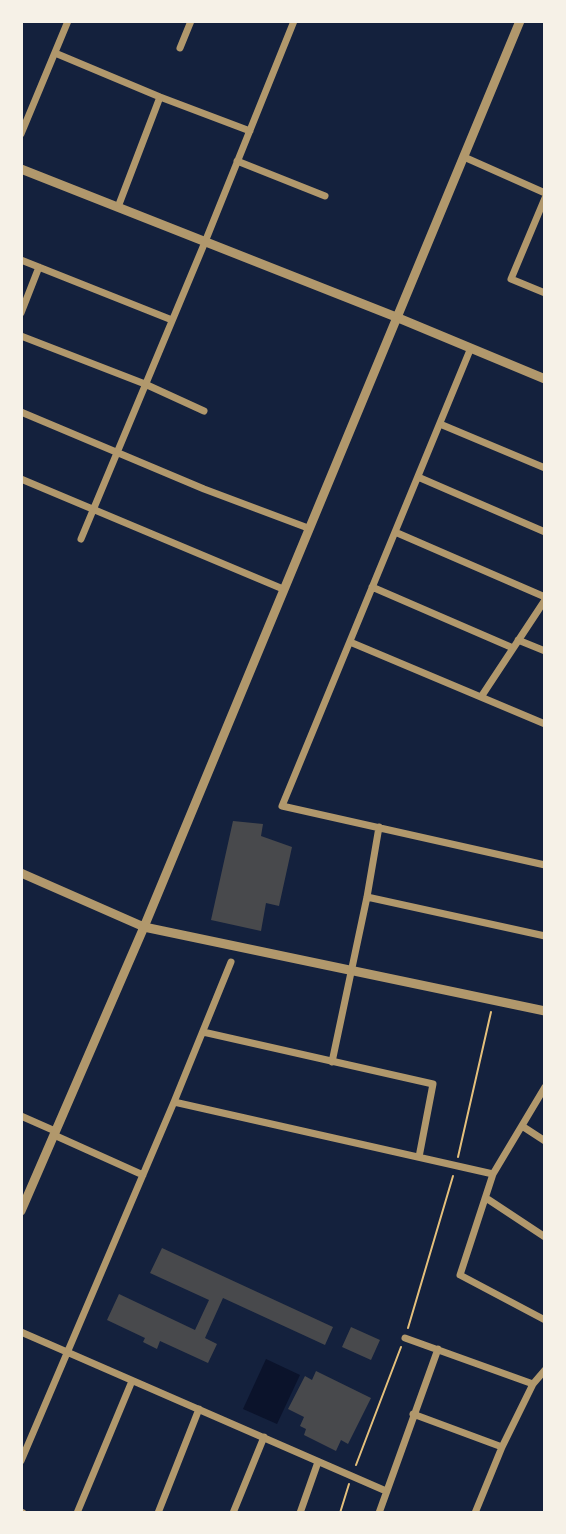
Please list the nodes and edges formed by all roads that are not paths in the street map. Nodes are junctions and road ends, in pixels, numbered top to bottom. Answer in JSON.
{"nodes":[{"id":1,"x":68,"y":21,"type":"edge"},
{"id":2,"x":191,"y":21,"type":"edge"},
{"id":3,"x":294,"y":21,"type":"edge"},
{"id":4,"x":520,"y":21,"type":"edge"},
{"id":5,"x":180,"y":48,"type":"dead end"},
{"id":6,"x":55,"y":53,"type":"junction"},
{"id":7,"x":160,"y":97,"type":"junction"},
{"id":8,"x":250,"y":131,"type":"junction"},
{"id":9,"x":21,"y":134,"type":"edge"},
{"id":10,"x":464,"y":157,"type":"junction"},
{"id":11,"x":237,"y":161,"type":"junction"},
{"id":12,"x":21,"y":169,"type":"edge"},
{"id":13,"x":325,"y":196,"type":"dead end"},
{"id":14,"x":545,"y":196,"type":"edge"},
{"id":15,"x":118,"y":207,"type":"junction"},
{"id":16,"x":205,"y":242,"type":"junction"},
{"id":17,"x":21,"y":260,"type":"edge"},
{"id":18,"x":39,"y":267,"type":"junction"},
{"id":19,"x":545,"y":293,"type":"edge"},
{"id":20,"x":21,"y":313,"type":"edge"},
{"id":21,"x":396,"y":317,"type":"junction"},
{"id":22,"x":172,"y":320,"type":"junction"},
{"id":23,"x":21,"y":335,"type":"edge"},
{"id":24,"x":470,"y":350,"type":"junction"},
{"id":25,"x":545,"y":379,"type":"edge"},
{"id":26,"x":145,"y":384,"type":"junction"},
{"id":27,"x":204,"y":411,"type":"dead end"},
{"id":28,"x":21,"y":412,"type":"edge"},
{"id":29,"x":440,"y":424,"type":"junction"},
{"id":30,"x":117,"y":452,"type":"junction"},
{"id":31,"x":545,"y":468,"type":"edge"},
{"id":32,"x":418,"y":478,"type":"junction"},
{"id":33,"x":21,"y":479,"type":"edge"},
{"id":34,"x":93,"y":509,"type":"junction"},
{"id":35,"x":308,"y":528,"type":"junction"},
{"id":36,"x":395,"y":532,"type":"junction"},
{"id":37,"x":545,"y":532,"type":"edge"},
{"id":38,"x":81,"y":540,"type":"dead end"},
{"id":39,"x":372,"y":587,"type":"junction"},
{"id":40,"x":283,"y":589,"type":"junction"},
{"id":41,"x":545,"y":598,"type":"edge"},
{"id":42,"x":519,"y":640,"type":"junction"},
{"id":43,"x":350,"y":642,"type":"junction"},
{"id":44,"x":513,"y":648,"type":"junction"},
{"id":45,"x":545,"y":651,"type":"edge"},
{"id":46,"x":481,"y":697,"type":"junction"},
{"id":47,"x":545,"y":724,"type":"edge"},
{"id":48,"x":379,"y":827,"type":"junction"},
{"id":49,"x":545,"y":865,"type":"edge"},
{"id":50,"x":21,"y":873,"type":"edge"},
{"id":51,"x":367,"y":897,"type":"junction"},
{"id":52,"x":144,"y":927,"type":"junction"},
{"id":53,"x":545,"y":936,"type":"edge"},
{"id":54,"x":231,"y":962,"type":"dead end"},
{"id":55,"x":351,"y":969,"type":"junction"},
{"id":56,"x":545,"y":1011,"type":"edge"},
{"id":57,"x":203,"y":1032,"type":"junction"},
{"id":58,"x":332,"y":1062,"type":"junction"},
{"id":59,"x":545,"y":1087,"type":"edge"},
{"id":60,"x":174,"y":1102,"type":"junction"},
{"id":61,"x":21,"y":1116,"type":"edge"},
{"id":62,"x":522,"y":1126,"type":"junction"},
{"id":63,"x":55,"y":1133,"type":"junction"},
{"id":64,"x":545,"y":1141,"type":"edge"},
{"id":65,"x":419,"y":1157,"type":"junction"},
{"id":66,"x":493,"y":1174,"type":"junction"},
{"id":67,"x":142,"y":1175,"type":"junction"},
{"id":68,"x":486,"y":1198,"type":"junction"},
{"id":69,"x":21,"y":1211,"type":"edge"},
{"id":70,"x":545,"y":1237,"type":"edge"},
{"id":71,"x":545,"y":1320,"type":"edge"},
{"id":72,"x":21,"y":1332,"type":"edge"},
{"id":73,"x":405,"y":1338,"type":"road end"},
{"id":74,"x":438,"y":1349,"type":"junction"},
{"id":75,"x":67,"y":1352,"type":"junction"},
{"id":76,"x":545,"y":1370,"type":"edge"},
{"id":77,"x":132,"y":1381,"type":"junction"},
{"id":78,"x":533,"y":1384,"type":"junction"},
{"id":79,"x":200,"y":1409,"type":"junction"},
{"id":80,"x":413,"y":1414,"type":"junction"},
{"id":81,"x":264,"y":1437,"type":"junction"},
{"id":82,"x":502,"y":1447,"type":"junction"},
{"id":83,"x":21,"y":1461,"type":"edge"},
{"id":84,"x":318,"y":1462,"type":"junction"},
{"id":85,"x":386,"y":1491,"type":"junction"},
{"id":86,"x":77,"y":1513,"type":"edge"},
{"id":87,"x":158,"y":1513,"type":"edge"},
{"id":88,"x":233,"y":1513,"type":"edge"},
{"id":89,"x":300,"y":1513,"type":"edge"},
{"id":90,"x":379,"y":1513,"type":"edge"},
{"id":91,"x":475,"y":1513,"type":"edge"}],
"edges":[{"from":1,"to":6,"type":"street"},
{"from":2,"to":5,"type":"street"},
{"from":3,"to":8,"type":"street"},
{"from":4,"to":10,"type":"street"},
{"from":6,"to":7,"type":"street"},
{"from":6,"to":9,"type":"street"},
{"from":7,"to":8,"type":"street"},
{"from":7,"to":15,"type":"street"},
{"from":8,"to":11,"type":"street"},
{"from":10,"to":14,"type":"street"},
{"from":10,"to":21,"type":"street"},
{"from":11,"to":13,"type":"street"},
{"from":11,"to":16,"type":"street"},
{"from":12,"to":15,"type":"street"},
{"from":14,"to":19,"type":"street"},
{"from":15,"to":16,"type":"street"},
{"from":16,"to":21,"type":"street"},
{"from":16,"to":22,"type":"street"},
{"from":17,"to":18,"type":"street"},
{"from":18,"to":20,"type":"street"},
{"from":18,"to":22,"type":"street"},
{"from":21,"to":24,"type":"street"},
{"from":21,"to":35,"type":"street"},
{"from":22,"to":26,"type":"street"},
{"from":23,"to":26,"type":"street"},
{"from":24,"to":25,"type":"street"},
{"from":24,"to":29,"type":"street"},
{"from":26,"to":27,"type":"street"},
{"from":26,"to":30,"type":"street"},
{"from":28,"to":30,"type":"street"},
{"from":29,"to":31,"type":"street"},
{"from":29,"to":32,"type":"street"},
{"from":30,"to":34,"type":"street"},
{"from":30,"to":35,"type":"street"},
{"from":32,"to":36,"type":"street"},
{"from":32,"to":37,"type":"street"},
{"from":33,"to":34,"type":"street"},
{"from":34,"to":38,"type":"street"},
{"from":34,"to":40,"type":"street"},
{"from":35,"to":40,"type":"street"},
{"from":36,"to":39,"type":"street"},
{"from":36,"to":41,"type":"street"},
{"from":39,"to":43,"type":"street"},
{"from":39,"to":44,"type":"street"},
{"from":40,"to":52,"type":"street"},
{"from":41,"to":42,"type":"street"},
{"from":42,"to":44,"type":"street"},
{"from":42,"to":45,"type":"street"},
{"from":43,"to":46,"type":"street"},
{"from":43,"to":48,"type":"street"},
{"from":44,"to":46,"type":"street"},
{"from":46,"to":47,"type":"street"},
{"from":48,"to":49,"type":"street"},
{"from":48,"to":51,"type":"street"},
{"from":50,"to":52,"type":"street"},
{"from":51,"to":53,"type":"street"},
{"from":51,"to":55,"type":"street"},
{"from":52,"to":55,"type":"street"},
{"from":52,"to":63,"type":"street"},
{"from":54,"to":57,"type":"street"},
{"from":55,"to":56,"type":"street"},
{"from":55,"to":58,"type":"street"},
{"from":57,"to":58,"type":"street"},
{"from":57,"to":60,"type":"street"},
{"from":58,"to":65,"type":"street"},
{"from":59,"to":62,"type":"street"},
{"from":60,"to":65,"type":"street"},
{"from":60,"to":67,"type":"street"},
{"from":61,"to":63,"type":"street"},
{"from":62,"to":64,"type":"street"},
{"from":62,"to":66,"type":"street"},
{"from":63,"to":67,"type":"street"},
{"from":63,"to":69,"type":"street"},
{"from":65,"to":66,"type":"street"},
{"from":66,"to":68,"type":"street"},
{"from":67,"to":75,"type":"street"},
{"from":68,"to":70,"type":"street"},
{"from":68,"to":71,"type":"street"},
{"from":72,"to":75,"type":"street"},
{"from":73,"to":74,"type":"street"},
{"from":74,"to":78,"type":"street"},
{"from":74,"to":80,"type":"street"},
{"from":75,"to":77,"type":"street"},
{"from":75,"to":83,"type":"street"},
{"from":76,"to":78,"type":"street"},
{"from":77,"to":79,"type":"street"},
{"from":77,"to":86,"type":"street"},
{"from":78,"to":82,"type":"street"},
{"from":79,"to":81,"type":"street"},
{"from":79,"to":87,"type":"street"},
{"from":80,"to":82,"type":"street"},
{"from":80,"to":85,"type":"street"},
{"from":81,"to":84,"type":"street"},
{"from":81,"to":88,"type":"street"},
{"from":82,"to":91,"type":"street"},
{"from":84,"to":85,"type":"street"},
{"from":84,"to":89,"type":"street"},
{"from":85,"to":90,"type":"street"}]}
